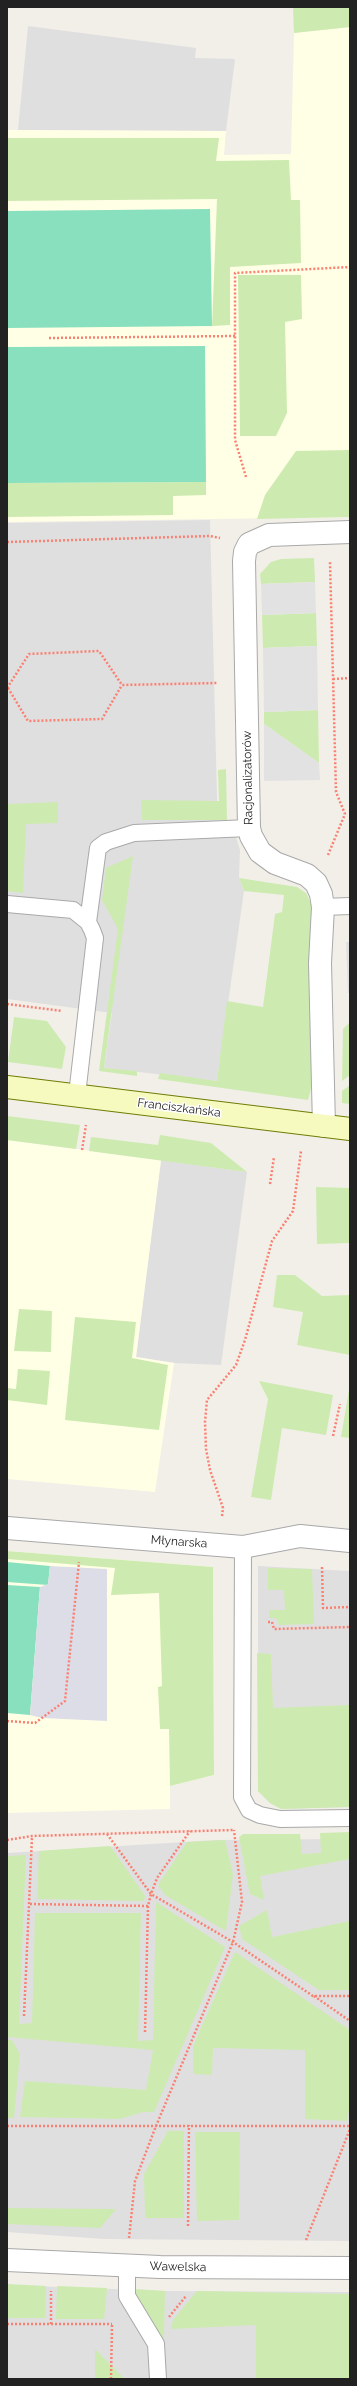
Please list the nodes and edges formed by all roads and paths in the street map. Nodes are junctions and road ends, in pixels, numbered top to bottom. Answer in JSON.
{"nodes":[{"id":1,"x":350,"y":267,"type":"edge"},
{"id":2,"x":235,"y":336,"type":"junction"},
{"id":3,"x":49,"y":338,"type":"dead end"},
{"id":4,"x":246,"y":477,"type":"dead end"},
{"id":5,"x":340,"y":533,"type":"edge"},
{"id":6,"x":7,"y":542,"type":"edge"},
{"id":7,"x":249,"y":544,"type":"junction"},
{"id":8,"x":350,"y":678,"type":"edge"},
{"id":9,"x":333,"y":679,"type":"junction"},
{"id":10,"x":247,"y":682,"type":"junction"},
{"id":11,"x":122,"y":685,"type":"junction"},
{"id":12,"x":7,"y":688,"type":"edge"},
{"id":13,"x":249,"y":828,"type":"junction"},
{"id":14,"x":316,"y":883,"type":"junction"},
{"id":15,"x":7,"y":904,"type":"edge"},
{"id":16,"x":350,"y":906,"type":"edge"},
{"id":17,"x":323,"y":907,"type":"junction"},
{"id":18,"x":88,"y":922,"type":"junction"},
{"id":19,"x":7,"y":1004,"type":"edge"},
{"id":20,"x":86,"y":1013,"type":"junction"},
{"id":21,"x":7,"y":1087,"type":"edge"},
{"id":22,"x":77,"y":1095,"type":"junction"},
{"id":23,"x":314,"y":1125,"type":"junction"},
{"id":24,"x":350,"y":1129,"type":"edge"},
{"id":25,"x":84,"y":1136,"type":"dead end"},
{"id":26,"x":82,"y":1150,"type":"dead end"},
{"id":27,"x":274,"y":1157,"type":"dead end"},
{"id":28,"x":270,"y":1184,"type":"dead end"},
{"id":29,"x":340,"y":1404,"type":"dead end"},
{"id":30,"x":334,"y":1436,"type":"dead end"},
{"id":31,"x":221,"y":1523,"type":"dead end"},
{"id":32,"x":7,"y":1528,"type":"edge"},
{"id":33,"x":323,"y":1539,"type":"junction"},
{"id":34,"x":350,"y":1541,"type":"edge"},
{"id":35,"x":243,"y":1547,"type":"junction"},
{"id":36,"x":79,"y":1558,"type":"dead end"},
{"id":37,"x":350,"y":1607,"type":"edge"},
{"id":38,"x":243,"y":1623,"type":"junction"},
{"id":39,"x":350,"y":1628,"type":"edge"},
{"id":40,"x":7,"y":1721,"type":"edge"},
{"id":41,"x":350,"y":1818,"type":"edge"},
{"id":42,"x":190,"y":1831,"type":"junction"},
{"id":43,"x":107,"y":1834,"type":"junction"},
{"id":44,"x":32,"y":1836,"type":"junction"},
{"id":45,"x":7,"y":1840,"type":"edge"},
{"id":46,"x":151,"y":1894,"type":"junction"},
{"id":47,"x":30,"y":1904,"type":"junction"},
{"id":48,"x":148,"y":1906,"type":"junction"},
{"id":49,"x":233,"y":1942,"type":"junction"},
{"id":50,"x":313,"y":1996,"type":"junction"},
{"id":51,"x":350,"y":1996,"type":"edge"},
{"id":52,"x":24,"y":2016,"type":"dead end"},
{"id":53,"x":350,"y":2021,"type":"edge"},
{"id":54,"x":145,"y":2032,"type":"dead end"},
{"id":55,"x":189,"y":2125,"type":"junction"},
{"id":56,"x":7,"y":2126,"type":"edge"},
{"id":57,"x":156,"y":2126,"type":"junction"},
{"id":58,"x":350,"y":2128,"type":"edge"},
{"id":59,"x":188,"y":2226,"type":"dead end"},
{"id":60,"x":7,"y":2260,"type":"edge"},
{"id":61,"x":127,"y":2266,"type":"junction"},
{"id":62,"x":294,"y":2268,"type":"junction"},
{"id":63,"x":350,"y":2268,"type":"edge"},
{"id":64,"x":51,"y":2287,"type":"dead end"},
{"id":65,"x":112,"y":2317,"type":"dead end"},
{"id":66,"x":7,"y":2324,"type":"edge"},
{"id":67,"x":51,"y":2324,"type":"junction"},
{"id":68,"x":112,"y":2324,"type":"junction"},
{"id":69,"x":111,"y":2379,"type":"edge"},
{"id":70,"x":158,"y":2379,"type":"edge"}],
"edges":[{"from":1,"to":2,"type":"path"},
{"from":2,"to":3,"type":"path"},
{"from":2,"to":4,"type":"path"},
{"from":5,"to":7,"type":"street"},
{"from":5,"to":9,"type":"path"},
{"from":6,"to":7,"type":"path"},
{"from":7,"to":10,"type":"street","name":"Racjonalizatorów"},
{"from":8,"to":9,"type":"path"},
{"from":9,"to":14,"type":"path"},
{"from":10,"to":11,"type":"path"},
{"from":10,"to":13,"type":"street","name":"Racjonalizatorów"},
{"from":11,"to":12,"type":"path"},
{"from":11,"to":12,"type":"path"},
{"from":13,"to":14,"type":"street","name":"Racjonalizatorów"},
{"from":13,"to":18,"type":"lane"},
{"from":14,"to":17,"type":"street"},
{"from":15,"to":18,"type":"lane"},
{"from":16,"to":17,"type":"lane"},
{"from":17,"to":23,"type":"street"},
{"from":18,"to":20,"type":"lane"},
{"from":19,"to":20,"type":"path"},
{"from":20,"to":22,"type":"lane"},
{"from":21,"to":22,"type":"street","name":"Franciszkańska"},
{"from":22,"to":23,"type":"street","name":"Franciszkańska"},
{"from":23,"to":24,"type":"street","name":"Franciszkańska"},
{"from":23,"to":31,"type":"path"},
{"from":25,"to":26,"type":"path"},
{"from":27,"to":28,"type":"path"},
{"from":29,"to":30,"type":"path"},
{"from":32,"to":35,"type":"street","name":"Młynarska"},
{"from":33,"to":34,"type":"street","name":"Młynarska"},
{"from":33,"to":35,"type":"street","name":"Młynarska"},
{"from":33,"to":37,"type":"path"},
{"from":35,"to":38,"type":"lane"},
{"from":36,"to":40,"type":"path"},
{"from":38,"to":39,"type":"path"},
{"from":38,"to":41,"type":"lane"},
{"from":42,"to":43,"type":"path"},
{"from":42,"to":46,"type":"path"},
{"from":42,"to":49,"type":"path"},
{"from":43,"to":44,"type":"path"},
{"from":43,"to":46,"type":"path"},
{"from":44,"to":45,"type":"path"},
{"from":44,"to":47,"type":"path"},
{"from":46,"to":48,"type":"path"},
{"from":46,"to":49,"type":"path"},
{"from":47,"to":48,"type":"path"},
{"from":47,"to":52,"type":"path"},
{"from":48,"to":54,"type":"path"},
{"from":49,"to":50,"type":"path"},
{"from":49,"to":57,"type":"path"},
{"from":50,"to":51,"type":"path"},
{"from":50,"to":53,"type":"path"},
{"from":55,"to":57,"type":"path"},
{"from":55,"to":58,"type":"path"},
{"from":55,"to":59,"type":"path"},
{"from":56,"to":57,"type":"path"},
{"from":57,"to":61,"type":"path"},
{"from":58,"to":62,"type":"path"},
{"from":60,"to":61,"type":"street","name":"Wawelska"},
{"from":61,"to":62,"type":"street","name":"Wawelska"},
{"from":61,"to":70,"type":"lane"},
{"from":62,"to":63,"type":"street","name":"Wawelska"},
{"from":64,"to":67,"type":"path"},
{"from":65,"to":68,"type":"path"},
{"from":66,"to":67,"type":"path"},
{"from":67,"to":68,"type":"path"},
{"from":68,"to":69,"type":"path"}]}
